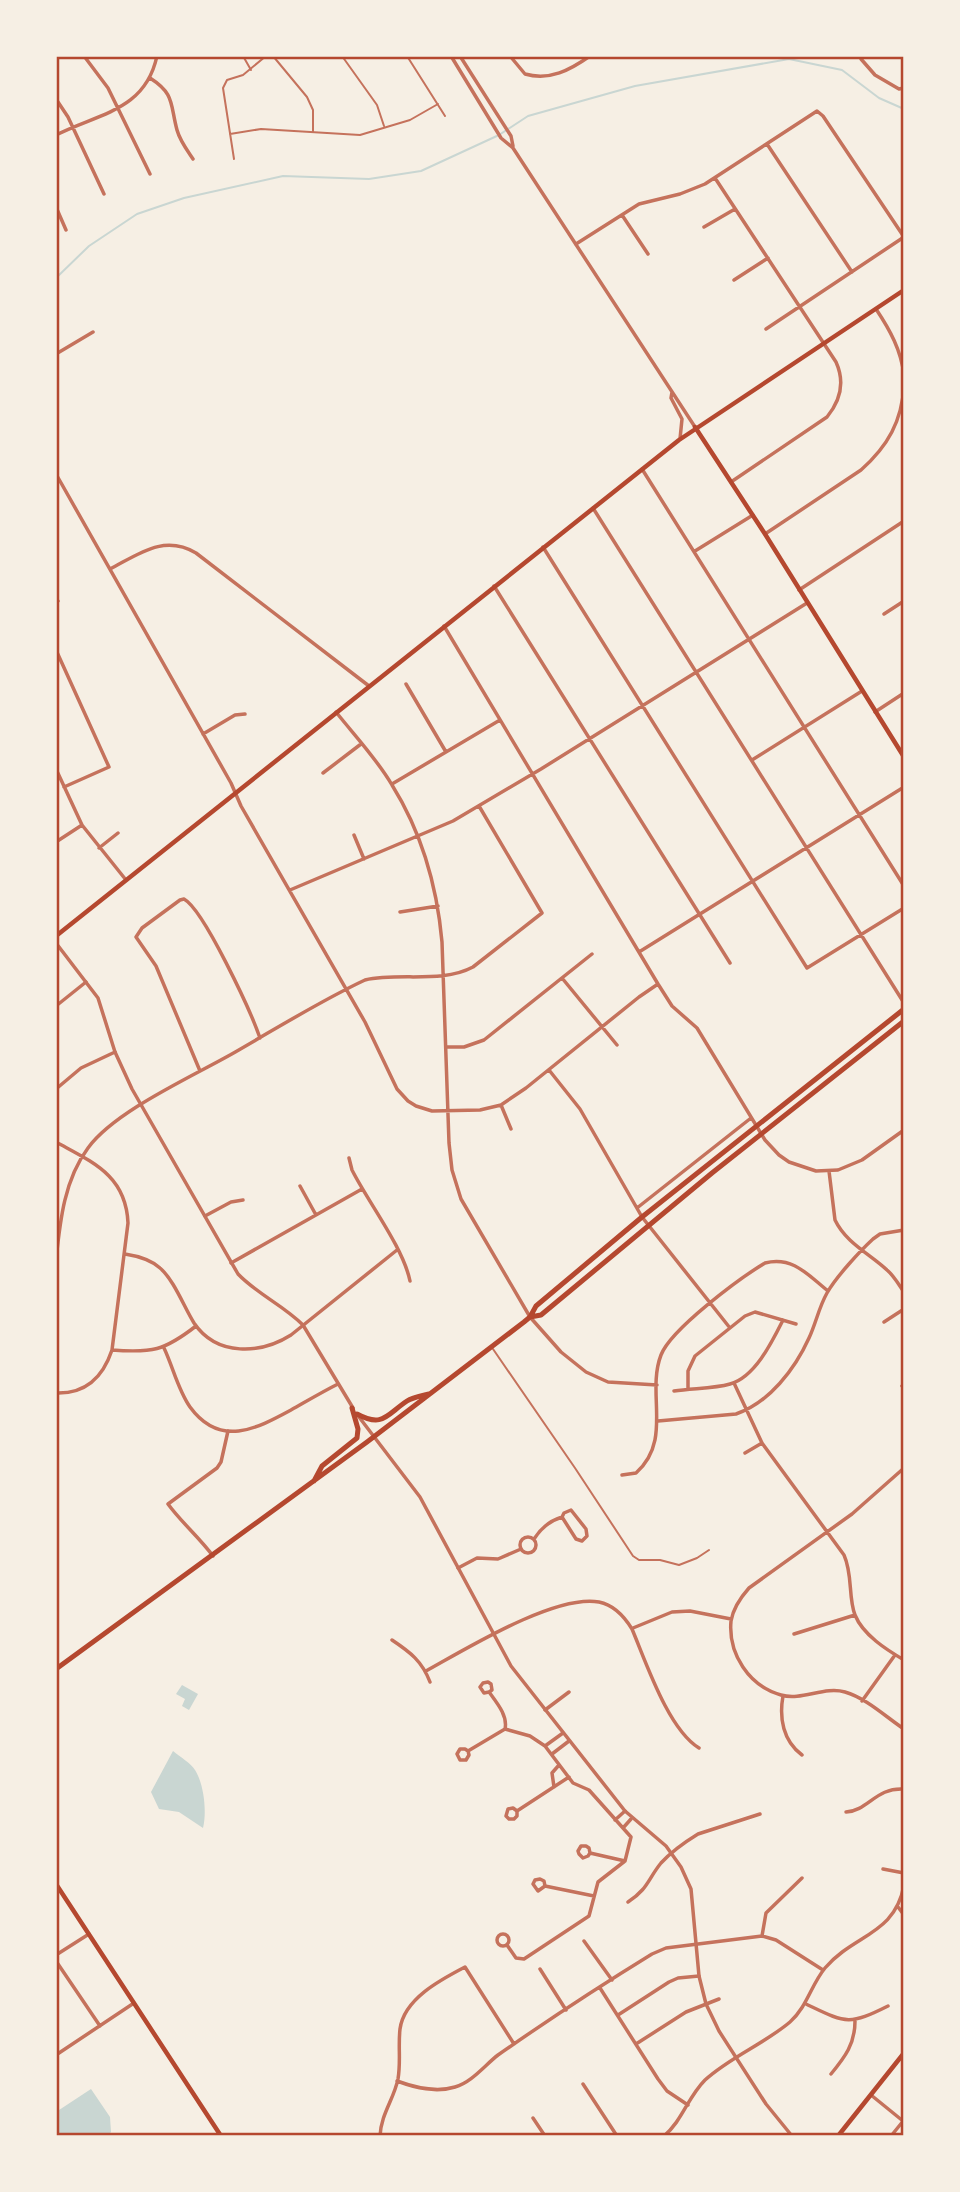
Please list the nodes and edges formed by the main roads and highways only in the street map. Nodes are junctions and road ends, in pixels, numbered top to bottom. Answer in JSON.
{"nodes":[{"id":1,"x":904,"y":290,"type":"edge"},
{"id":2,"x":695,"y":427,"type":"junction"},
{"id":3,"x":904,"y":757,"type":"edge"},
{"id":4,"x":56,"y":936,"type":"edge"},
{"id":5,"x":904,"y":1006,"type":"edge"},
{"id":6,"x":904,"y":1021,"type":"edge"},
{"id":7,"x":530,"y":1317,"type":"junction"},
{"id":8,"x":432,"y":1393,"type":"junction"},
{"id":9,"x":313,"y":1483,"type":"junction"},
{"id":10,"x":56,"y":1669,"type":"edge"},
{"id":11,"x":56,"y":1884,"type":"edge"},
{"id":12,"x":904,"y":2053,"type":"edge"},
{"id":13,"x":221,"y":2136,"type":"edge"},
{"id":14,"x":838,"y":2136,"type":"edge"}],
"edges":[{"from":1,"to":2,"type":"main road"},
{"from":2,"to":3,"type":"main road"},
{"from":2,"to":4,"type":"main road"},
{"from":5,"to":7,"type":"main road"},
{"from":6,"to":7,"type":"main road"},
{"from":7,"to":8,"type":"main road"},
{"from":8,"to":9,"type":"main road"},
{"from":8,"to":9,"type":"main road"},
{"from":9,"to":10,"type":"main road"},
{"from":11,"to":13,"type":"main road"},
{"from":12,"to":14,"type":"main road"}]}
